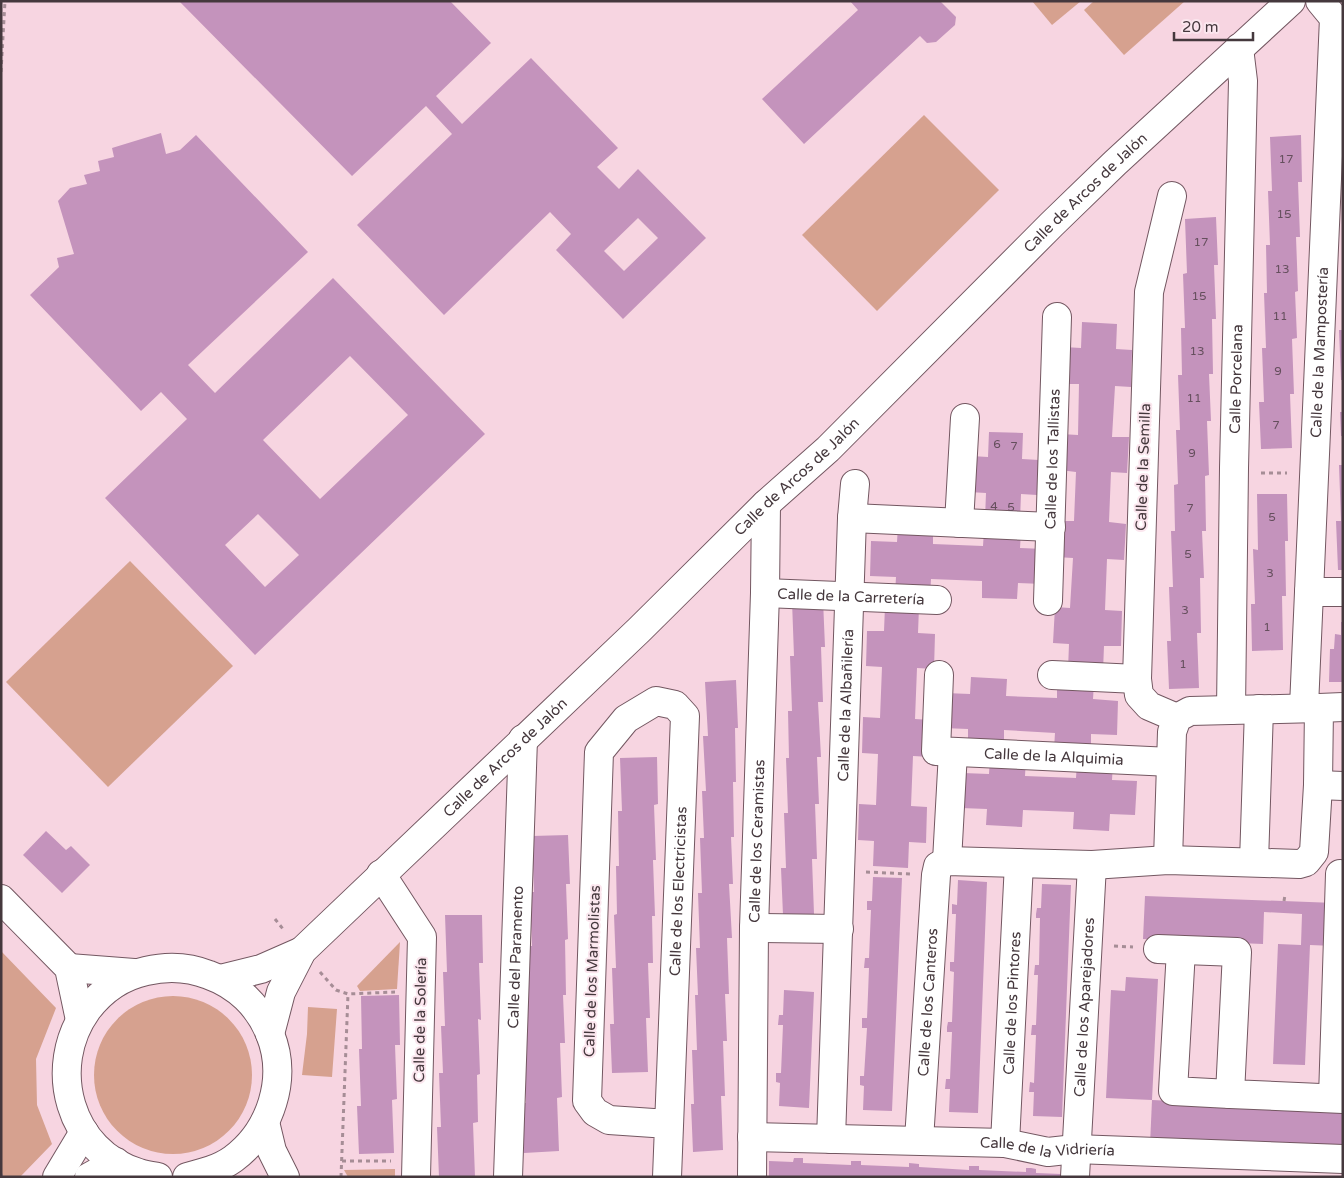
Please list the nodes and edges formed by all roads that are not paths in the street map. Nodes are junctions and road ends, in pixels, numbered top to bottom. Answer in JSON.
{"nodes":[{"id":1,"x":1291,"y":1,"type":"edge"},
{"id":2,"x":1320,"y":1,"type":"edge"},
{"id":3,"x":1239,"y":48,"type":"junction"},
{"id":4,"x":1172,"y":196,"type":"dead end"},
{"id":5,"x":1057,"y":317,"type":"dead end"},
{"id":6,"x":965,"y":418,"type":"dead end"},
{"id":7,"x":855,"y":484,"type":"dead end"},
{"id":8,"x":766,"y":504,"type":"junction"},
{"id":9,"x":852,"y":518,"type":"junction"},
{"id":10,"x":959,"y":523,"type":"junction"},
{"id":11,"x":1050,"y":527,"type":"junction"},
{"id":12,"x":1309,"y":592,"type":"junction"},
{"id":13,"x":1343,"y":592,"type":"edge"},
{"id":14,"x":765,"y":593,"type":"junction"},
{"id":15,"x":850,"y":597,"type":"junction"},
{"id":16,"x":937,"y":600,"type":"dead end"},
{"id":17,"x":1048,"y":601,"type":"dead end"},
{"id":18,"x":939,"y":675,"type":"dead end"},
{"id":19,"x":1052,"y":675,"type":"dead end"},
{"id":20,"x":1137,"y":679,"type":"junction"},
{"id":21,"x":1322,"y":708,"type":"edge"},
{"id":22,"x":1258,"y":709,"type":"junction"},
{"id":23,"x":1231,"y":710,"type":"junction"},
{"id":24,"x":1177,"y":718,"type":"junction"},
{"id":25,"x":523,"y":738,"type":"junction"},
{"id":26,"x":944,"y":751,"type":"junction"},
{"id":27,"x":599,"y":752,"type":"joint"},
{"id":28,"x":1171,"y":762,"type":"junction"},
{"id":29,"x":1330,"y":785,"type":"edge"},
{"id":30,"x":1168,"y":860,"type":"junction"},
{"id":31,"x":1254,"y":862,"type":"junction"},
{"id":32,"x":1019,"y":863,"type":"junction"},
{"id":33,"x":1092,"y":865,"type":"junction"},
{"id":34,"x":940,"y":867,"type":"junction"},
{"id":35,"x":381,"y":874,"type":"junction"},
{"id":36,"x":1340,"y":874,"type":"dead end"},
{"id":37,"x":1,"y":899,"type":"edge"},
{"id":38,"x":754,"y":928,"type":"junction"},
{"id":39,"x":839,"y":929,"type":"junction"},
{"id":40,"x":302,"y":951,"type":"junction"},
{"id":41,"x":69,"y":968,"type":"junction"},
{"id":42,"x":134,"y":974,"type":"junction"},
{"id":43,"x":220,"y":979,"type":"junction"},
{"id":44,"x":80,"y":1020,"type":"junction"},
{"id":45,"x":270,"y":1034,"type":"junction"},
{"id":46,"x":1230,"y":1094,"type":"junction"},
{"id":47,"x":1338,"y":1099,"type":"edge"},
{"id":48,"x":265,"y":1122,"type":"junction"},
{"id":49,"x":668,"y":1124,"type":"junction"},
{"id":50,"x":84,"y":1132,"type":"junction"},
{"id":51,"x":752,"y":1137,"type":"junction"},
{"id":52,"x":831,"y":1139,"type":"junction"},
{"id":53,"x":919,"y":1140,"type":"junction"},
{"id":54,"x":1005,"y":1143,"type":"junction"},
{"id":55,"x":1075,"y":1149,"type":"junction"},
{"id":56,"x":1343,"y":1159,"type":"edge"},
{"id":57,"x":116,"y":1162,"type":"junction"},
{"id":58,"x":417,"y":1169,"type":"edge"},
{"id":59,"x":209,"y":1175,"type":"edge"},
{"id":60,"x":57,"y":1177,"type":"edge"},
{"id":61,"x":89,"y":1177,"type":"edge"},
{"id":62,"x":158,"y":1177,"type":"edge"},
{"id":63,"x":285,"y":1177,"type":"edge"},
{"id":64,"x":508,"y":1177,"type":"edge"},
{"id":65,"x":667,"y":1177,"type":"edge"},
{"id":66,"x":752,"y":1177,"type":"edge"},
{"id":67,"x":1075,"y":1177,"type":"edge"}],
"edges":[{"from":1,"to":3,"type":"street","name":"Calle de Arcos de Jalón"},
{"from":2,"to":12,"type":"street","name":"Calle de la Mampostería"},
{"from":3,"to":8,"type":"street","name":"Calle de Arcos de Jalón"},
{"from":3,"to":23,"type":"street","name":"Calle Porcelana"},
{"from":4,"to":20,"type":"street","name":"Calle de la Semilla"},
{"from":5,"to":11,"type":"street","name":"Calle de los Tallistas"},
{"from":6,"to":10,"type":"street"},
{"from":7,"to":9,"type":"street","name":"Calle de la Albañilería"},
{"from":8,"to":14,"type":"street","name":"Calle de los Ceramistas"},
{"from":8,"to":25,"type":"street","name":"Calle de Arcos de Jalón"},
{"from":9,"to":10,"type":"street"},
{"from":9,"to":15,"type":"street","name":"Calle de la Albañilería"},
{"from":10,"to":11,"type":"street"},
{"from":11,"to":17,"type":"street","name":"Calle de los Tallistas"},
{"from":12,"to":13,"type":"street"},
{"from":12,"to":21,"type":"street","name":"Calle de la Mampostería"},
{"from":14,"to":15,"type":"street","name":"Calle de la Carretería"},
{"from":14,"to":38,"type":"street","name":"Calle de los Ceramistas"},
{"from":15,"to":16,"type":"street","name":"Calle de la Carretería"},
{"from":15,"to":39,"type":"street","name":"Calle de la Albañilería"},
{"from":18,"to":26,"type":"street","name":"Calle de los Canteros"},
{"from":19,"to":20,"type":"street"},
{"from":20,"to":24,"type":"street","name":"Calle de la Semilla"},
{"from":21,"to":22,"type":"street"},
{"from":21,"to":29,"type":"street"},
{"from":22,"to":23,"type":"street"},
{"from":22,"to":31,"type":"street"},
{"from":23,"to":24,"type":"street"},
{"from":24,"to":28,"type":"street"},
{"from":25,"to":35,"type":"street","name":"Calle de Arcos de Jalón"},
{"from":25,"to":64,"type":"street","name":"Calle del Paramento"},
{"from":26,"to":28,"type":"street","name":"Calle de la Alquimia"},
{"from":26,"to":34,"type":"street","name":"Calle de los Canteros"},
{"from":27,"to":49,"type":"street","name":"Calle de los Marmolistas"},
{"from":27,"to":49,"type":"street","name":"Calle de los Electricistas"},
{"from":28,"to":30,"type":"street"},
{"from":29,"to":31,"type":"street"},
{"from":30,"to":31,"type":"street"},
{"from":30,"to":33,"type":"street"},
{"from":32,"to":33,"type":"street"},
{"from":32,"to":34,"type":"street"},
{"from":32,"to":54,"type":"street","name":"Calle de los Pintores"},
{"from":33,"to":55,"type":"street","name":"Calle de los Aparejadores"},
{"from":34,"to":53,"type":"street","name":"Calle de los Canteros"},
{"from":35,"to":40,"type":"street","name":"Calle de Arcos de Jalón"},
{"from":35,"to":58,"type":"street","name":"Calle de la Solería"},
{"from":36,"to":47,"type":"street"},
{"from":37,"to":41,"type":"street"},
{"from":38,"to":39,"type":"street"},
{"from":38,"to":51,"type":"street","name":"Calle de los Ceramistas"},
{"from":39,"to":52,"type":"street","name":"Calle de la Albañilería"},
{"from":40,"to":43,"type":"street","name":"Calle de Arcos de Jalón"},
{"from":40,"to":45,"type":"street","name":"Calle de Arcos de Jalón"},
{"from":41,"to":42,"type":"street"},
{"from":41,"to":44,"type":"street"},
{"from":42,"to":43,"type":"street"},
{"from":42,"to":44,"type":"street"},
{"from":43,"to":45,"type":"street"},
{"from":44,"to":50,"type":"street"},
{"from":45,"to":48,"type":"street"},
{"from":46,"to":46,"type":"street"},
{"from":46,"to":47,"type":"street"},
{"from":48,"to":59,"type":"street"},
{"from":48,"to":63,"type":"street"},
{"from":49,"to":65,"type":"street","name":"Calle de los Electricistas"},
{"from":50,"to":57,"type":"street"},
{"from":50,"to":60,"type":"street"},
{"from":51,"to":52,"type":"street","name":"Calle de la Vidriería"},
{"from":51,"to":66,"type":"street","name":"Calle de los Ceramistas"},
{"from":52,"to":53,"type":"street","name":"Calle de la Vidriería"},
{"from":53,"to":54,"type":"street","name":"Calle de la Vidriería"},
{"from":54,"to":55,"type":"street","name":"Calle de la Vidriería"},
{"from":55,"to":56,"type":"street","name":"Calle de la Vidriería"},
{"from":55,"to":67,"type":"street"},
{"from":57,"to":61,"type":"street"},
{"from":57,"to":62,"type":"street"}]}
